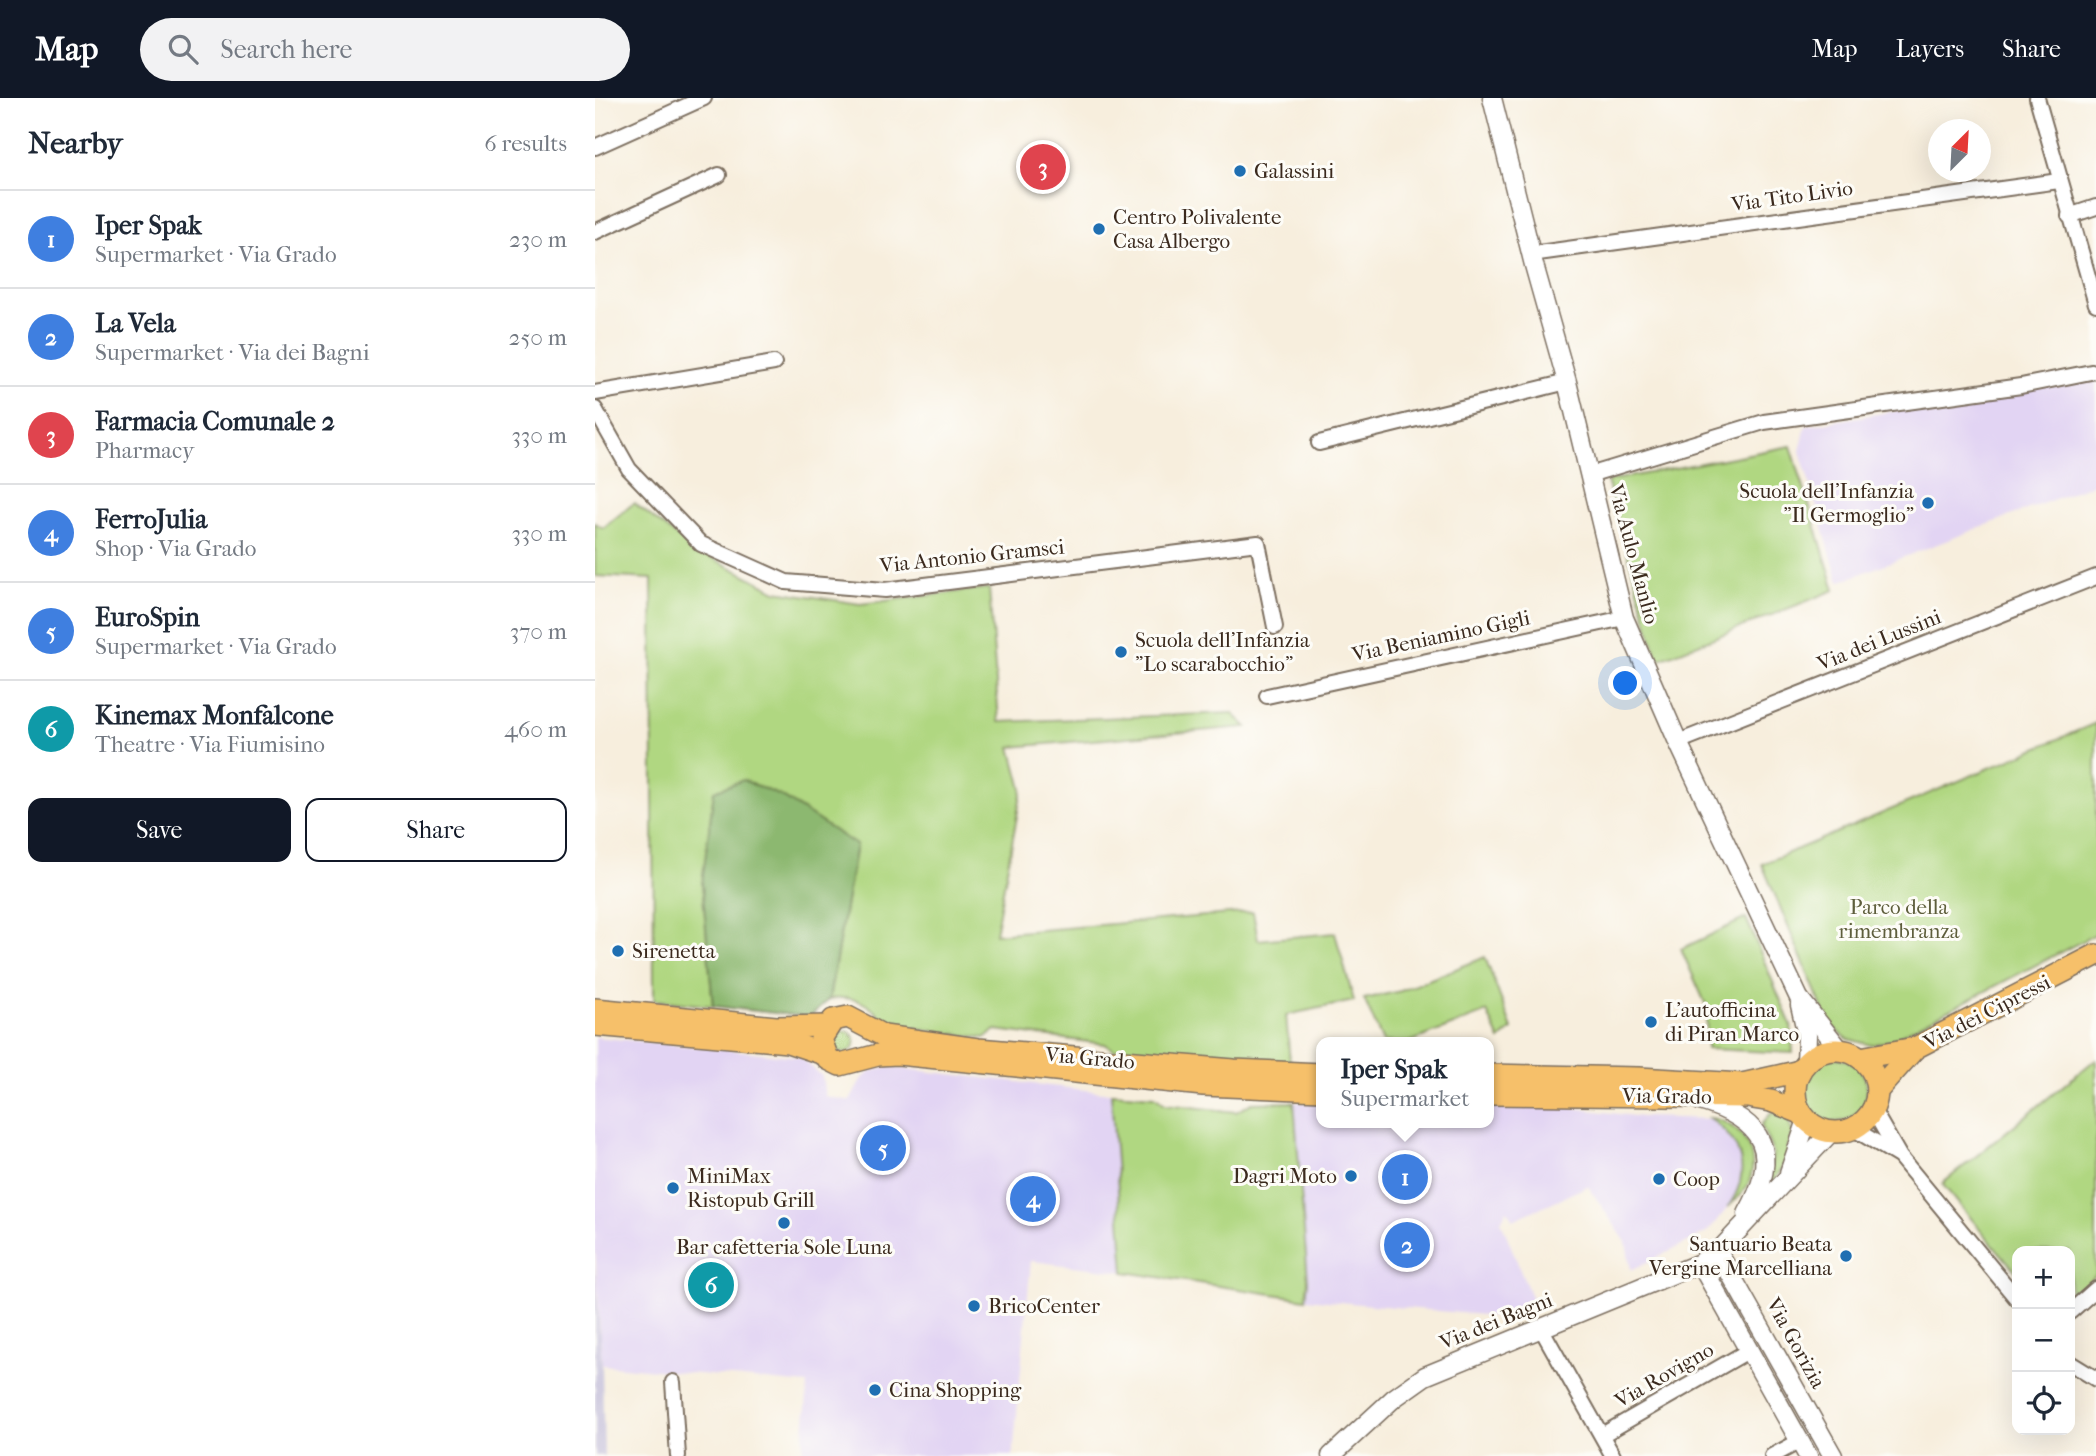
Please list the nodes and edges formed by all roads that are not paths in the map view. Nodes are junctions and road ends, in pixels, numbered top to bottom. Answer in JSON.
{"nodes":[{"id":1,"x":704,"y":98,"type":"edge"},
{"id":2,"x":1492,"y":98,"type":"edge"},
{"id":3,"x":2037,"y":98,"type":"edge"},
{"id":4,"x":680,"y":103,"type":"edge"},
{"id":5,"x":595,"y":147,"type":"edge"},
{"id":6,"x":719,"y":175,"type":"dead end"},
{"id":7,"x":2059,"y":181,"type":"junction"},
{"id":8,"x":2096,"y":207,"type":"edge"},
{"id":9,"x":2069,"y":216,"type":"junction"},
{"id":10,"x":595,"y":232,"type":"edge"},
{"id":11,"x":1531,"y":254,"type":"junction"},
{"id":12,"x":2096,"y":304,"type":"edge"},
{"id":13,"x":774,"y":363,"type":"dead end"},
{"id":14,"x":2096,"y":371,"type":"edge"},
{"id":15,"x":1567,"y":382,"type":"junction"},
{"id":16,"x":595,"y":393,"type":"edge"},
{"id":17,"x":595,"y":409,"type":"edge"},
{"id":18,"x":1319,"y":443,"type":"dead end"},
{"id":19,"x":1589,"y":475,"type":"junction"},
{"id":20,"x":2096,"y":577,"type":"edge"},
{"id":21,"x":1625,"y":618,"type":"junction"},
{"id":22,"x":1275,"y":627,"type":"dead end"},
{"id":23,"x":1267,"y":696,"type":"dead end"},
{"id":24,"x":1678,"y":742,"type":"junction"},
{"id":25,"x":2096,"y":955,"type":"edge"},
{"id":26,"x":1798,"y":998,"type":"junction"},
{"id":27,"x":595,"y":1009,"type":"edge"},
{"id":28,"x":595,"y":1024,"type":"edge"},
{"id":29,"x":862,"y":1024,"type":"junction"},
{"id":30,"x":827,"y":1026,"type":"junction"},
{"id":31,"x":1915,"y":1048,"type":"junction"},
{"id":32,"x":824,"y":1054,"type":"junction"},
{"id":33,"x":1850,"y":1054,"type":"junction"},
{"id":34,"x":862,"y":1058,"type":"junction"},
{"id":35,"x":1803,"y":1067,"type":"junction"},
{"id":36,"x":1316,"y":1074,"type":"edge"},
{"id":37,"x":1494,"y":1076,"type":"edge"},
{"id":38,"x":1316,"y":1090,"type":"edge"},
{"id":39,"x":1494,"y":1094,"type":"edge"},
{"id":40,"x":1679,"y":1095,"type":"junction"},
{"id":41,"x":1875,"y":1100,"type":"junction"},
{"id":42,"x":1804,"y":1116,"type":"junction"},
{"id":43,"x":1854,"y":1129,"type":"junction"},
{"id":44,"x":1831,"y":1132,"type":"junction"},
{"id":45,"x":1900,"y":1157,"type":"junction"},
{"id":46,"x":1788,"y":1178,"type":"junction"},
{"id":47,"x":1737,"y":1233,"type":"junction"},
{"id":48,"x":1719,"y":1252,"type":"junction"},
{"id":49,"x":1700,"y":1263,"type":"junction"},
{"id":50,"x":2096,"y":1289,"type":"edge"},
{"id":51,"x":2012,"y":1293,"type":"edge"},
{"id":52,"x":2073,"y":1309,"type":"edge"},
{"id":53,"x":1541,"y":1328,"type":"junction"},
{"id":54,"x":1748,"y":1351,"type":"junction"},
{"id":55,"x":2075,"y":1366,"type":"edge"},
{"id":56,"x":2096,"y":1379,"type":"edge"},
{"id":57,"x":673,"y":1382,"type":"dead end"},
{"id":58,"x":1602,"y":1435,"type":"junction"},
{"id":59,"x":1804,"y":1448,"type":"edge"},
{"id":60,"x":678,"y":1456,"type":"edge"},
{"id":61,"x":1331,"y":1456,"type":"edge"},
{"id":62,"x":1613,"y":1456,"type":"edge"},
{"id":63,"x":1773,"y":1456,"type":"edge"},
{"id":64,"x":1833,"y":1456,"type":"edge"}],
"edges":[{"from":1,"to":4,"type":"street"},
{"from":2,"to":11,"type":"street","name":"Via Aulo Manlio"},
{"from":3,"to":7,"type":"street"},
{"from":4,"to":5,"type":"street"},
{"from":6,"to":10,"type":"street"},
{"from":7,"to":9,"type":"street"},
{"from":7,"to":11,"type":"street","name":"Via Tito Livio"},
{"from":8,"to":9,"type":"street"},
{"from":9,"to":12,"type":"street"},
{"from":11,"to":15,"type":"street","name":"Via Aulo Manlio"},
{"from":13,"to":16,"type":"street"},
{"from":14,"to":19,"type":"street"},
{"from":15,"to":18,"type":"street"},
{"from":15,"to":19,"type":"street","name":"Via Aulo Manlio"},
{"from":17,"to":22,"type":"street","name":"Via Antonio Gramsci"},
{"from":19,"to":21,"type":"street","name":"Via Aulo Manlio"},
{"from":20,"to":24,"type":"street","name":"Via dei Lussini"},
{"from":21,"to":23,"type":"street","name":"Via Beniamino Gigli"},
{"from":21,"to":24,"type":"street","name":"Via Aulo Manlio"},
{"from":24,"to":26,"type":"street","name":"Via Aulo Manlio"},
{"from":25,"to":31,"type":"main road","name":"Via dei Cipressi"},
{"from":26,"to":33,"type":"street","name":"Via Aulo Manlio"},
{"from":26,"to":35,"type":"street","name":"Via Aulo Manlio"},
{"from":27,"to":30,"type":"main road","name":"Via Grado"},
{"from":28,"to":32,"type":"main road","name":"Via Grado"},
{"from":29,"to":30,"type":"main road","name":"Via Grado"},
{"from":29,"to":34,"type":"main road"},
{"from":29,"to":36,"type":"main road","name":"Via Grado"},
{"from":30,"to":32,"type":"main road"},
{"from":31,"to":33,"type":"main road","name":"Via dei Cipressi"},
{"from":31,"to":41,"type":"main road","name":"Via dei Cipressi"},
{"from":32,"to":34,"type":"main road","name":"Via Grado"},
{"from":33,"to":35,"type":"main road"},
{"from":33,"to":41,"type":"main road"},
{"from":34,"to":38,"type":"main road","name":"Via Grado"},
{"from":35,"to":37,"type":"main road","name":"Via Grado"},
{"from":35,"to":42,"type":"main road"},
{"from":39,"to":40,"type":"main road","name":"Via Grado"},
{"from":40,"to":42,"type":"main road","name":"Via Grado"},
{"from":40,"to":47,"type":"street"},
{"from":41,"to":43,"type":"main road"},
{"from":41,"to":45,"type":"street"},
{"from":42,"to":44,"type":"main road"},
{"from":42,"to":46,"type":"street"},
{"from":43,"to":44,"type":"main road"},
{"from":43,"to":45,"type":"street"},
{"from":44,"to":46,"type":"street","name":"Via dei Bagni"},
{"from":45,"to":51,"type":"street"},
{"from":46,"to":47,"type":"street","name":"Via dei Bagni"},
{"from":47,"to":48,"type":"street","name":"Via dei Bagni"},
{"from":48,"to":49,"type":"street","name":"Via dei Bagni"},
{"from":48,"to":64,"type":"street","name":"Via Gorizia"},
{"from":49,"to":53,"type":"street","name":"Via dei Bagni"},
{"from":49,"to":54,"type":"street"},
{"from":50,"to":52,"type":"street"},
{"from":53,"to":58,"type":"street"},
{"from":53,"to":61,"type":"street","name":"Via dei Bagni"},
{"from":54,"to":58,"type":"street","name":"Via Rovigno"},
{"from":54,"to":59,"type":"street"},
{"from":55,"to":56,"type":"street"},
{"from":57,"to":60,"type":"street"},
{"from":58,"to":62,"type":"street"},
{"from":59,"to":63,"type":"street"}]}
